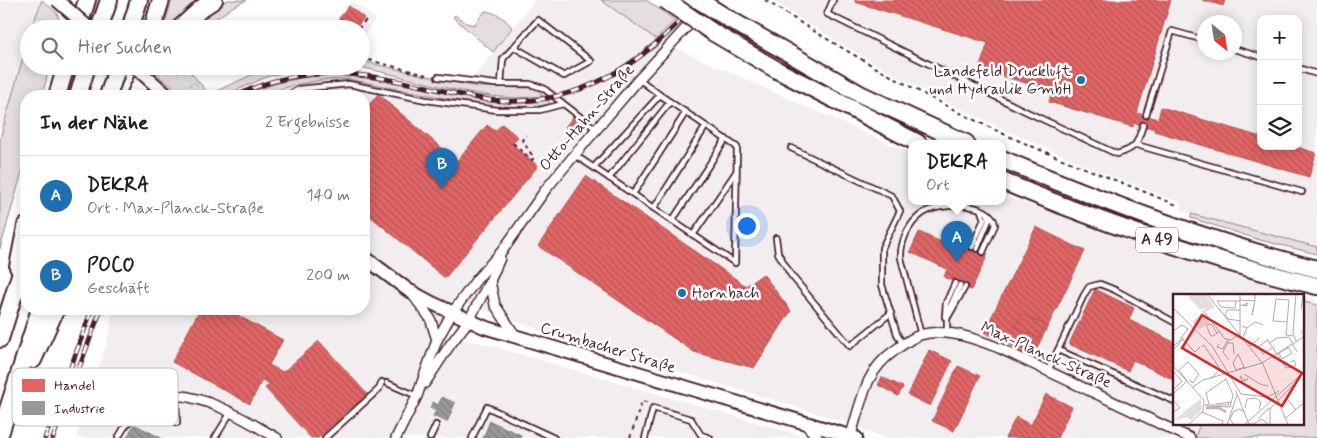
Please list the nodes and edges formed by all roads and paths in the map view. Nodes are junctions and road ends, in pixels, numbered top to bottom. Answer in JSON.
{"nodes":[{"id":1,"x":57,"y":0,"type":"edge"},
{"id":2,"x":87,"y":0,"type":"edge"},
{"id":3,"x":109,"y":0,"type":"edge"},
{"id":4,"x":139,"y":0,"type":"edge"},
{"id":5,"x":162,"y":0,"type":"edge"},
{"id":6,"x":214,"y":0,"type":"edge"},
{"id":7,"x":665,"y":0,"type":"edge"},
{"id":8,"x":711,"y":0,"type":"edge"},
{"id":9,"x":765,"y":0,"type":"edge"},
{"id":10,"x":832,"y":0,"type":"edge"},
{"id":11,"x":700,"y":6,"type":"edge"},
{"id":12,"x":80,"y":20,"type":"edge"},
{"id":13,"x":81,"y":20,"type":"edge"},
{"id":14,"x":103,"y":20,"type":"edge"},
{"id":15,"x":133,"y":20,"type":"edge"},
{"id":16,"x":155,"y":20,"type":"edge"},
{"id":17,"x":189,"y":20,"type":"edge"},
{"id":18,"x":1197,"y":38,"type":"edge"},
{"id":19,"x":514,"y":47,"type":"junction"},
{"id":20,"x":1242,"y":51,"type":"edge"},
{"id":21,"x":1257,"y":56,"type":"edge"},
{"id":22,"x":370,"y":60,"type":"edge"},
{"id":23,"x":1302,"y":69,"type":"edge"},
{"id":24,"x":1317,"y":74,"type":"edge"},
{"id":25,"x":63,"y":75,"type":"edge"},
{"id":26,"x":84,"y":75,"type":"edge"},
{"id":27,"x":115,"y":75,"type":"edge"},
{"id":28,"x":137,"y":75,"type":"edge"},
{"id":29,"x":144,"y":75,"type":"edge"},
{"id":30,"x":145,"y":75,"type":"edge"},
{"id":31,"x":438,"y":77,"type":"joint"},
{"id":32,"x":639,"y":80,"type":"junction"},
{"id":33,"x":501,"y":84,"type":"junction"},
{"id":34,"x":59,"y":90,"type":"edge"},
{"id":35,"x":80,"y":90,"type":"edge"},
{"id":36,"x":110,"y":90,"type":"edge"},
{"id":37,"x":133,"y":90,"type":"edge"},
{"id":38,"x":138,"y":90,"type":"edge"},
{"id":39,"x":162,"y":90,"type":"edge"},
{"id":40,"x":297,"y":90,"type":"edge"},
{"id":41,"x":660,"y":95,"type":"junction"},
{"id":42,"x":670,"y":102,"type":"junction"},
{"id":43,"x":562,"y":104,"type":"junction"},
{"id":44,"x":686,"y":112,"type":"junction"},
{"id":45,"x":1146,"y":116,"type":"dead end"},
{"id":46,"x":1143,"y":125,"type":"dead end"},
{"id":47,"x":706,"y":126,"type":"junction"},
{"id":48,"x":597,"y":130,"type":"junction"},
{"id":49,"x":526,"y":135,"type":"dead end"},
{"id":50,"x":726,"y":139,"type":"junction"},
{"id":51,"x":522,"y":140,"type":"junction"},
{"id":52,"x":912,"y":140,"type":"edge"},
{"id":53,"x":960,"y":140,"type":"edge"},
{"id":54,"x":513,"y":143,"type":"dead end"},
{"id":55,"x":1136,"y":145,"type":"junction"},
{"id":56,"x":516,"y":146,"type":"junction"},
{"id":57,"x":791,"y":148,"type":"dead end"},
{"id":58,"x":575,"y":155,"type":"junction"},
{"id":59,"x":1006,"y":161,"type":"edge"},
{"id":60,"x":594,"y":167,"type":"junction"},
{"id":61,"x":737,"y":171,"type":"junction"},
{"id":62,"x":609,"y":178,"type":"junction"},
{"id":63,"x":1006,"y":183,"type":"edge"},
{"id":64,"x":1302,"y":192,"type":"dead end"},
{"id":65,"x":633,"y":194,"type":"junction"},
{"id":66,"x":1179,"y":206,"type":"dead end"},
{"id":67,"x":654,"y":208,"type":"junction"},
{"id":68,"x":980,"y":210,"type":"junction"},
{"id":69,"x":990,"y":214,"type":"junction"},
{"id":70,"x":672,"y":221,"type":"junction"},
{"id":71,"x":693,"y":235,"type":"junction"},
{"id":72,"x":776,"y":238,"type":"dead end"},
{"id":73,"x":972,"y":247,"type":"dead end"},
{"id":74,"x":977,"y":249,"type":"dead end"},
{"id":75,"x":503,"y":250,"type":"junction"},
{"id":76,"x":983,"y":252,"type":"dead end"},
{"id":77,"x":20,"y":256,"type":"edge"},
{"id":78,"x":370,"y":262,"type":"edge"},
{"id":79,"x":1317,"y":269,"type":"edge"},
{"id":80,"x":20,"y":275,"type":"edge"},
{"id":81,"x":490,"y":281,"type":"junction"},
{"id":82,"x":1317,"y":286,"type":"edge"},
{"id":83,"x":408,"y":290,"type":"junction"},
{"id":84,"x":10,"y":306,"type":"junction"},
{"id":85,"x":452,"y":313,"type":"junction"},
{"id":86,"x":891,"y":313,"type":"junction"},
{"id":87,"x":38,"y":315,"type":"edge"},
{"id":88,"x":53,"y":315,"type":"edge"},
{"id":89,"x":469,"y":320,"type":"junction"},
{"id":90,"x":946,"y":320,"type":"junction"},
{"id":91,"x":1173,"y":321,"type":"edge"},
{"id":92,"x":948,"y":334,"type":"junction"},
{"id":93,"x":921,"y":335,"type":"junction"},
{"id":94,"x":0,"y":338,"type":"edge"},
{"id":95,"x":517,"y":338,"type":"junction"},
{"id":96,"x":437,"y":340,"type":"junction"},
{"id":97,"x":903,"y":345,"type":"junction"},
{"id":98,"x":1058,"y":350,"type":"junction"},
{"id":99,"x":21,"y":368,"type":"edge"},
{"id":100,"x":28,"y":368,"type":"edge"},
{"id":101,"x":1048,"y":371,"type":"junction"},
{"id":102,"x":178,"y":395,"type":"edge"},
{"id":103,"x":416,"y":396,"type":"junction"},
{"id":104,"x":12,"y":397,"type":"edge"},
{"id":105,"x":1173,"y":401,"type":"edge"},
{"id":106,"x":12,"y":403,"type":"edge"},
{"id":107,"x":653,"y":408,"type":"junction"},
{"id":108,"x":231,"y":412,"type":"junction"},
{"id":109,"x":6,"y":416,"type":"junction"},
{"id":110,"x":805,"y":423,"type":"junction"},
{"id":111,"x":436,"y":425,"type":"dead end"},
{"id":112,"x":126,"y":426,"type":"edge"},
{"id":113,"x":0,"y":434,"type":"edge"},
{"id":114,"x":852,"y":437,"type":"edge"},
{"id":115,"x":118,"y":438,"type":"edge"},
{"id":116,"x":215,"y":438,"type":"edge"},
{"id":117,"x":277,"y":438,"type":"edge"},
{"id":118,"x":325,"y":438,"type":"edge"},
{"id":119,"x":396,"y":438,"type":"edge"},
{"id":120,"x":430,"y":438,"type":"edge"},
{"id":121,"x":472,"y":438,"type":"edge"},
{"id":122,"x":554,"y":438,"type":"edge"},
{"id":123,"x":630,"y":438,"type":"edge"},
{"id":124,"x":645,"y":438,"type":"edge"},
{"id":125,"x":710,"y":438,"type":"edge"},
{"id":126,"x":818,"y":438,"type":"edge"},
{"id":127,"x":1190,"y":438,"type":"edge"}],
"edges":[{"from":1,"to":12,"type":"main road","bridge":true},
{"from":2,"to":13,"type":"highway"},
{"from":3,"to":14,"type":"highway"},
{"from":4,"to":15,"type":"highway"},
{"from":5,"to":16,"type":"highway"},
{"from":6,"to":17,"type":"highway"},
{"from":7,"to":52,"type":"highway","bridge":true},
{"from":8,"to":11,"type":"street","name":"Otto-Hahn-Straße"},
{"from":9,"to":66,"type":"path"},
{"from":10,"to":55,"type":"lane"},
{"from":11,"to":32,"type":"street","name":"Otto-Hahn-Straße"},
{"from":11,"to":53,"type":"highway","bridge":true},
{"from":18,"to":45,"type":"lane"},
{"from":19,"to":19,"type":"lane"},
{"from":19,"to":33,"type":"lane"},
{"from":20,"to":21,"type":"lane"},
{"from":22,"to":31,"type":"path"},
{"from":23,"to":24,"type":"lane"},
{"from":25,"to":34,"type":"highway"},
{"from":26,"to":35,"type":"highway"},
{"from":27,"to":36,"type":"highway"},
{"from":28,"to":37,"type":"highway"},
{"from":29,"to":39,"type":"main road","bridge":true},
{"from":30,"to":38,"type":"highway"},
{"from":31,"to":33,"type":"lane"},
{"from":32,"to":41,"type":"lane"},
{"from":32,"to":48,"type":"street","name":"Otto-Hahn-Straße"},
{"from":33,"to":43,"type":"lane"},
{"from":40,"to":43,"type":"lane"},
{"from":41,"to":42,"type":"lane"},
{"from":41,"to":60,"type":"lane"},
{"from":42,"to":44,"type":"lane"},
{"from":42,"to":62,"type":"lane"},
{"from":43,"to":48,"type":"lane"},
{"from":44,"to":47,"type":"lane"},
{"from":44,"to":65,"type":"lane"},
{"from":46,"to":55,"type":"lane"},
{"from":47,"to":50,"type":"lane"},
{"from":47,"to":67,"type":"lane"},
{"from":48,"to":58,"type":"street","name":"Otto-Hahn-Straße"},
{"from":49,"to":51,"type":"path"},
{"from":50,"to":61,"type":"lane"},
{"from":50,"to":70,"type":"lane"},
{"from":51,"to":56,"type":"path"},
{"from":51,"to":56,"type":"path"},
{"from":54,"to":56,"type":"path"},
{"from":55,"to":64,"type":"lane"},
{"from":57,"to":86,"type":"lane"},
{"from":58,"to":60,"type":"lane"},
{"from":58,"to":75,"type":"street","name":"Otto-Hahn-Straße"},
{"from":59,"to":79,"type":"highway","number":"A 49"},
{"from":60,"to":62,"type":"lane"},
{"from":61,"to":71,"type":"lane"},
{"from":61,"to":71,"type":"lane"},
{"from":62,"to":65,"type":"lane"},
{"from":63,"to":82,"type":"highway","number":"A 49"},
{"from":65,"to":67,"type":"lane"},
{"from":67,"to":70,"type":"lane"},
{"from":68,"to":69,"type":"lane"},
{"from":68,"to":73,"type":"lane"},
{"from":68,"to":93,"type":"lane"},
{"from":69,"to":74,"type":"lane"},
{"from":69,"to":76,"type":"lane"},
{"from":70,"to":71,"type":"lane"},
{"from":72,"to":86,"type":"lane"},
{"from":75,"to":81,"type":"street","name":"Otto-Hahn-Straße"},
{"from":75,"to":85,"type":"street","name":"Otto-Hahn-Straße"},
{"from":77,"to":84,"type":"highway"},
{"from":78,"to":83,"type":"main road","name":"Crumbacher Straße"},
{"from":80,"to":84,"type":"highway"},
{"from":81,"to":89,"type":"street","name":"Otto-Hahn-Straße"},
{"from":81,"to":95,"type":"street"},
{"from":83,"to":85,"type":"main road","name":"Crumbacher Straße"},
{"from":83,"to":96,"type":"street"},
{"from":84,"to":94,"type":"highway"},
{"from":85,"to":89,"type":"main road","name":"Crumbacher Straße"},
{"from":85,"to":96,"type":"street","name":"Otto-Hahn-Straße"},
{"from":86,"to":97,"type":"lane"},
{"from":87,"to":99,"type":"highway"},
{"from":88,"to":100,"type":"highway"},
{"from":89,"to":95,"type":"main road","name":"Crumbacher Straße"},
{"from":89,"to":103,"type":"street","name":"Otto-Hahn-Straße"},
{"from":90,"to":90,"type":"lane"},
{"from":90,"to":92,"type":"lane"},
{"from":91,"to":98,"type":"lane"},
{"from":92,"to":93,"type":"street","name":"Max-Planck-Straße"},
{"from":92,"to":101,"type":"street","name":"Max-Planck-Straße"},
{"from":93,"to":97,"type":"street","name":"Max-Planck-Straße"},
{"from":95,"to":110,"type":"main road","name":"Crumbacher Straße"},
{"from":96,"to":103,"type":"street","name":"Otto-Hahn-Straße"},
{"from":97,"to":114,"type":"street","name":"Max-Planck-Straße"},
{"from":98,"to":101,"type":"lane"},
{"from":98,"to":105,"type":"lane"},
{"from":101,"to":127,"type":"street","name":"Max-Planck-Straße"},
{"from":102,"to":108,"type":"street"},
{"from":103,"to":118,"type":"lane"},
{"from":103,"to":119,"type":"street","name":"Otto-Hahn-Straße"},
{"from":104,"to":109,"type":"highway"},
{"from":106,"to":109,"type":"highway"},
{"from":107,"to":123,"type":"path"},
{"from":107,"to":124,"type":"lane"},
{"from":107,"to":125,"type":"lane"},
{"from":108,"to":116,"type":"lane"},
{"from":108,"to":117,"type":"street"},
{"from":109,"to":113,"type":"highway"},
{"from":110,"to":114,"type":"main road","name":"Crumbacher Straße"},
{"from":110,"to":126,"type":"street"},
{"from":111,"to":120,"type":"lane"},
{"from":112,"to":115,"type":"lane"},
{"from":121,"to":122,"type":"lane"}]}
